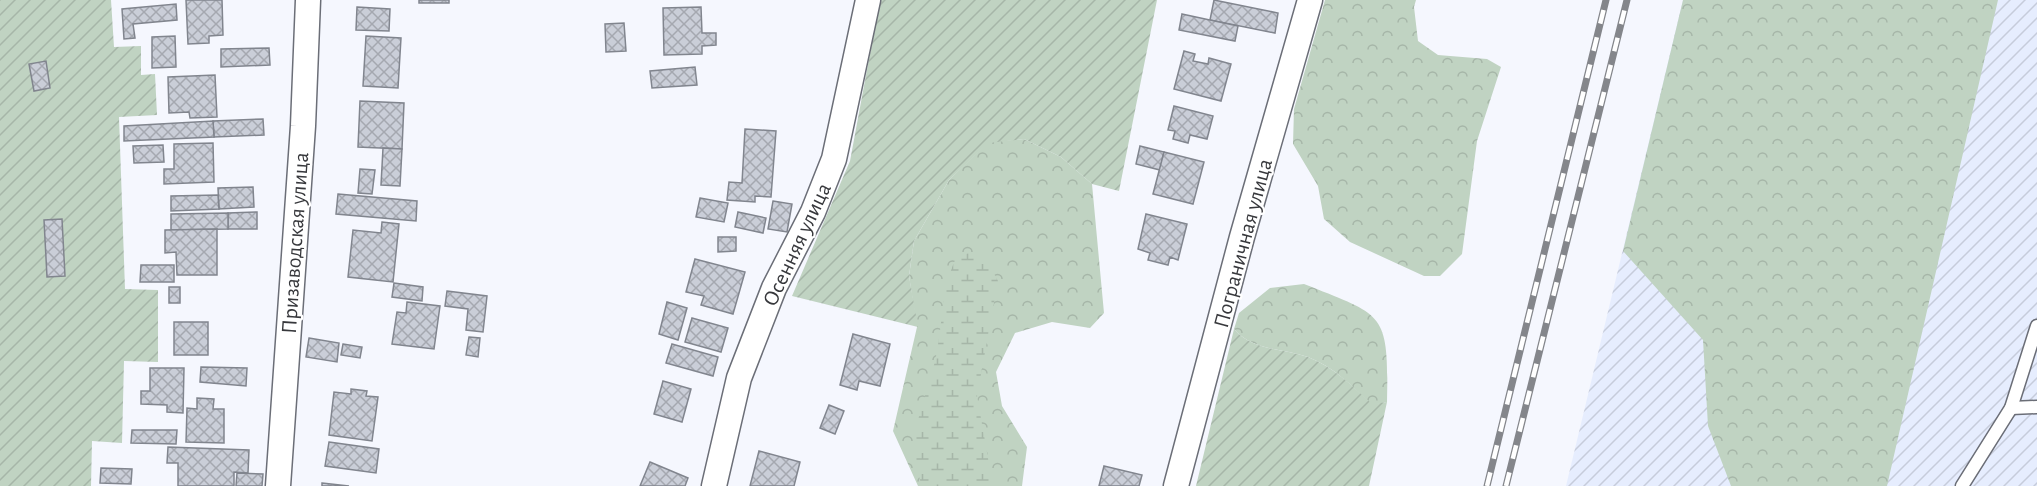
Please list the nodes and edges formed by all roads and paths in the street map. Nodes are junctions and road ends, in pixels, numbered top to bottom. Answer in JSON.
{"nodes":[{"id":1,"x":308,"y":0,"type":"edge"},
{"id":2,"x":868,"y":0,"type":"edge"},
{"id":3,"x":1310,"y":0,"type":"edge"},
{"id":4,"x":2037,"y":326,"type":"edge"},
{"id":5,"x":2037,"y":407,"type":"edge"},
{"id":6,"x":2012,"y":408,"type":"junction"},
{"id":7,"x":278,"y":486,"type":"edge"},
{"id":8,"x":714,"y":486,"type":"edge"},
{"id":9,"x":1176,"y":486,"type":"edge"},
{"id":10,"x":1962,"y":486,"type":"edge"}],
"edges":[{"from":1,"to":7,"type":"street","name":"Призаводская улица"},
{"from":2,"to":8,"type":"street","name":"Осенняя улица"},
{"from":3,"to":9,"type":"street","name":"Пограничная улица"},
{"from":4,"to":6,"type":"lane"},
{"from":5,"to":6,"type":"lane"},
{"from":6,"to":10,"type":"lane"}]}
